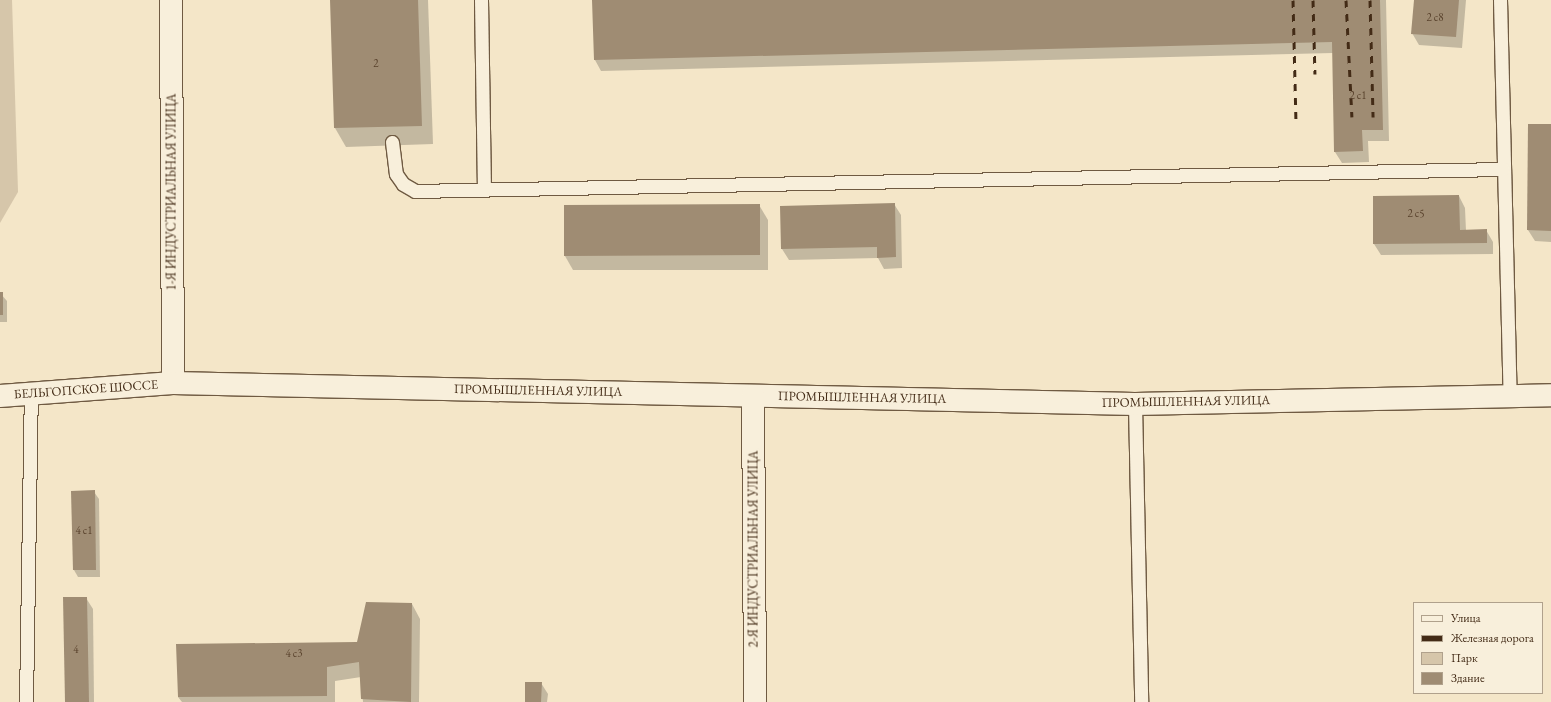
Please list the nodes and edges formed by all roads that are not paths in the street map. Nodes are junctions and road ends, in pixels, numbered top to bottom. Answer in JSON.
{"nodes":[{"id":1,"x":171,"y":0,"type":"edge"},
{"id":2,"x":481,"y":0,"type":"edge"},
{"id":3,"x":1500,"y":0,"type":"edge"},
{"id":4,"x":392,"y":142,"type":"dead end"},
{"id":5,"x":1502,"y":169,"type":"junction"},
{"id":6,"x":484,"y":189,"type":"junction"},
{"id":7,"x":173,"y":383,"type":"junction"},
{"id":8,"x":1551,"y":395,"type":"edge"},
{"id":9,"x":0,"y":396,"type":"edge"},
{"id":10,"x":31,"y":396,"type":"junction"},
{"id":11,"x":753,"y":396,"type":"junction"},
{"id":12,"x":1510,"y":397,"type":"junction"},
{"id":13,"x":1135,"y":404,"type":"junction"},
{"id":14,"x":26,"y":702,"type":"edge"},
{"id":15,"x":755,"y":702,"type":"edge"},
{"id":16,"x":1141,"y":702,"type":"edge"}],
"edges":[{"from":1,"to":7,"type":"street","name":"1-Я ИНДУСТРИАЛЬНАЯ УЛИЦА"},
{"from":2,"to":6,"type":"lane"},
{"from":3,"to":5,"type":"lane"},
{"from":4,"to":6,"type":"lane"},
{"from":5,"to":6,"type":"lane"},
{"from":5,"to":12,"type":"lane"},
{"from":7,"to":10,"type":"street","name":"БЕЛЬГОПСКОЕ ШОССЕ"},
{"from":7,"to":11,"type":"street","name":"ПРОМЫШЛЕННАЯ УЛИЦА"},
{"from":8,"to":12,"type":"street","name":"ПРОМЫШЛЕННАЯ УЛИЦА"},
{"from":9,"to":10,"type":"street","name":"БЕЛЬГОПСКОЕ ШОССЕ"},
{"from":10,"to":14,"type":"lane"},
{"from":11,"to":13,"type":"street","name":"ПРОМЫШЛЕННАЯ УЛИЦА"},
{"from":11,"to":15,"type":"street","name":"2-Я ИНДУСТРИАЛЬНАЯ УЛИЦА"},
{"from":12,"to":13,"type":"street","name":"ПРОМЫШЛЕННАЯ УЛИЦА"},
{"from":13,"to":16,"type":"lane"}]}
